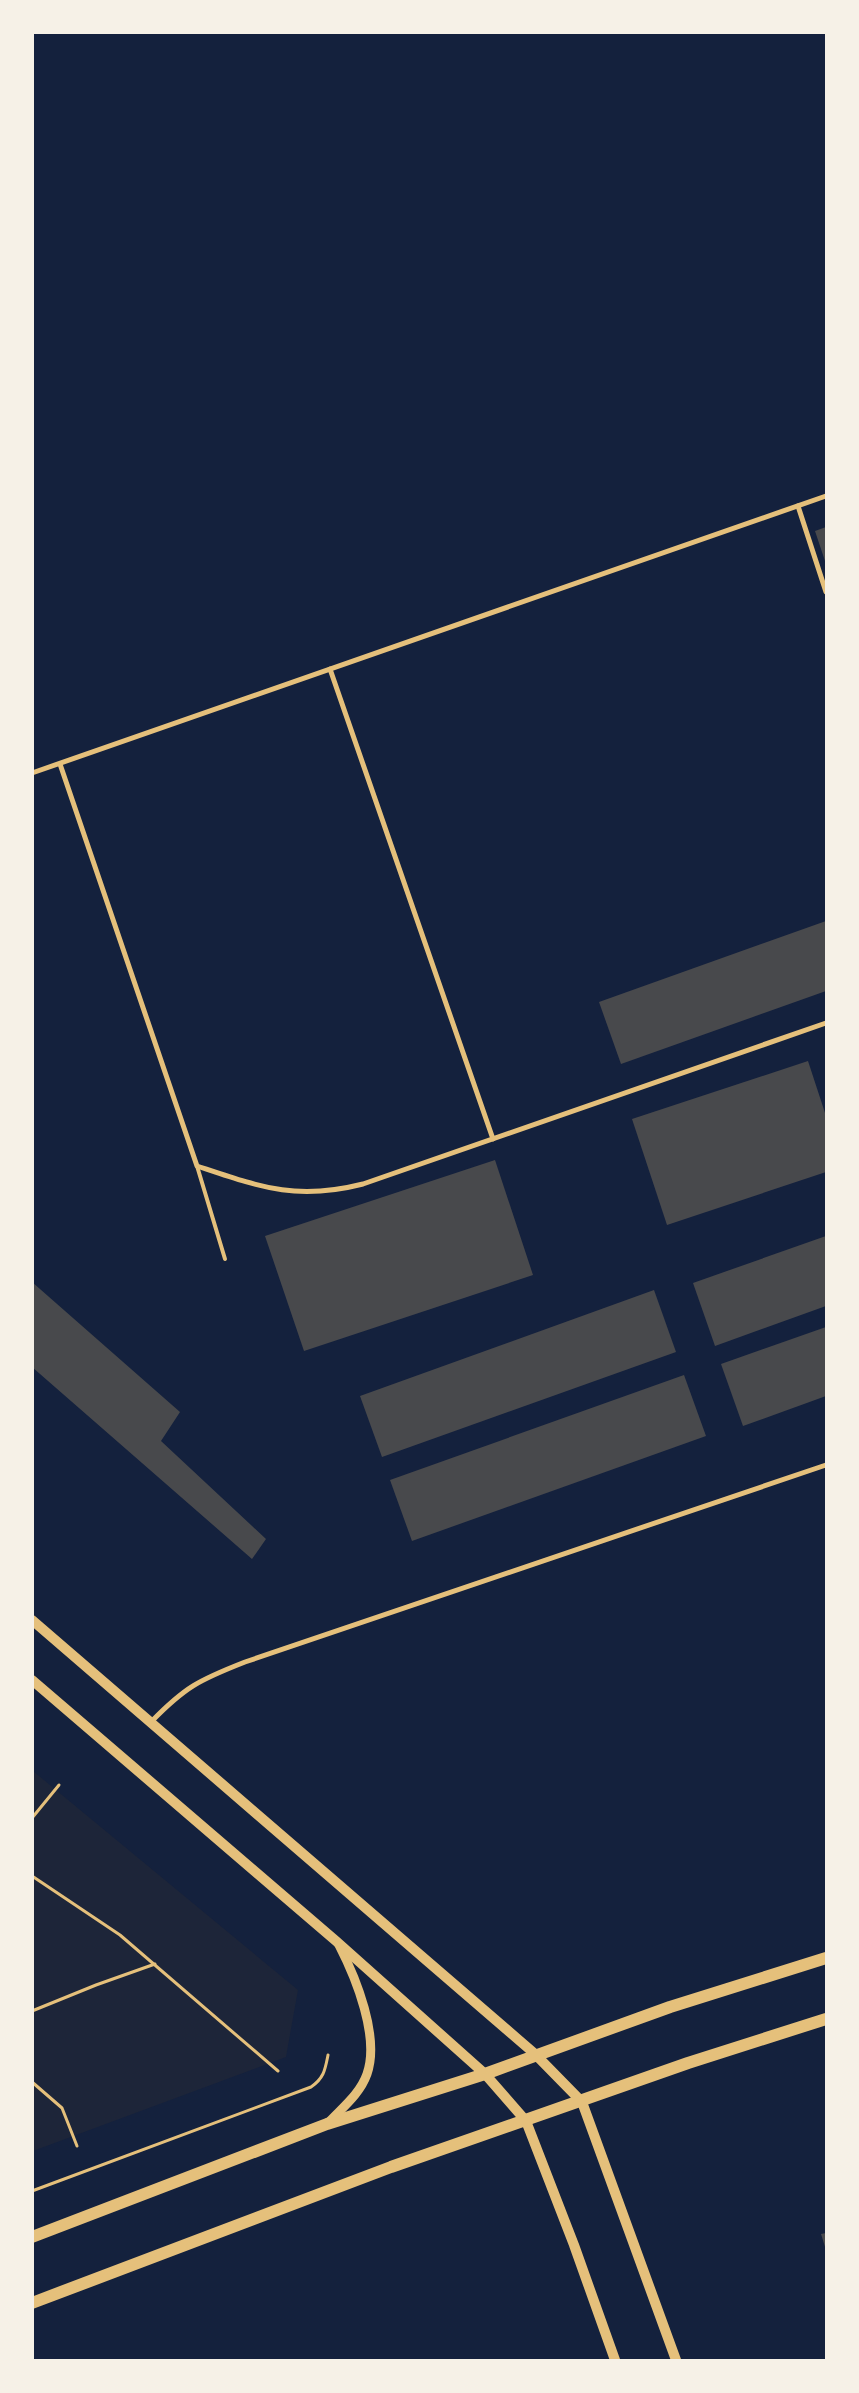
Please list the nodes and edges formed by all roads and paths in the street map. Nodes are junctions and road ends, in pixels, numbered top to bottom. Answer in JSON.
{"nodes":[{"id":1,"x":826,"y":496,"type":"edge"},
{"id":2,"x":798,"y":506,"type":"junction"},
{"id":3,"x":826,"y":592,"type":"edge"},
{"id":4,"x":330,"y":669,"type":"junction"},
{"id":5,"x":60,"y":764,"type":"junction"},
{"id":6,"x":32,"y":773,"type":"edge"},
{"id":7,"x":826,"y":1023,"type":"edge"},
{"id":8,"x":493,"y":1139,"type":"junction"},
{"id":9,"x":197,"y":1166,"type":"junction"},
{"id":10,"x":225,"y":1259,"type":"dead end"},
{"id":11,"x":826,"y":1465,"type":"edge"},
{"id":12,"x":32,"y":1620,"type":"edge"},
{"id":13,"x":32,"y":1680,"type":"edge"},
{"id":14,"x":151,"y":1722,"type":"junction"},
{"id":15,"x":59,"y":1785,"type":"dead end"},
{"id":16,"x":32,"y":1818,"type":"edge"},
{"id":17,"x":32,"y":1876,"type":"edge"},
{"id":18,"x":336,"y":1941,"type":"junction"},
{"id":19,"x":826,"y":1958,"type":"edge"},
{"id":20,"x":154,"y":1964,"type":"junction"},
{"id":21,"x":32,"y":2011,"type":"edge"},
{"id":22,"x":826,"y":2019,"type":"edge"},
{"id":23,"x":535,"y":2054,"type":"junction"},
{"id":24,"x":328,"y":2055,"type":"dead end"},
{"id":25,"x":278,"y":2071,"type":"dead end"},
{"id":26,"x":485,"y":2074,"type":"junction"},
{"id":27,"x":32,"y":2082,"type":"edge"},
{"id":28,"x":582,"y":2102,"type":"junction"},
{"id":29,"x":526,"y":2121,"type":"junction"},
{"id":30,"x":327,"y":2124,"type":"junction"},
{"id":31,"x":77,"y":2146,"type":"dead end"},
{"id":32,"x":32,"y":2191,"type":"edge"},
{"id":33,"x":32,"y":2237,"type":"edge"},
{"id":34,"x":32,"y":2303,"type":"edge"},
{"id":35,"x":615,"y":2360,"type":"edge"},
{"id":36,"x":676,"y":2360,"type":"edge"}],
"edges":[{"from":1,"to":2,"type":"street"},
{"from":2,"to":3,"type":"street"},
{"from":2,"to":4,"type":"street"},
{"from":4,"to":5,"type":"street"},
{"from":4,"to":8,"type":"street"},
{"from":5,"to":6,"type":"street"},
{"from":5,"to":9,"type":"street"},
{"from":7,"to":8,"type":"street"},
{"from":8,"to":9,"type":"street"},
{"from":9,"to":10,"type":"lane"},
{"from":11,"to":14,"type":"street"},
{"from":12,"to":14,"type":"main road"},
{"from":13,"to":18,"type":"main road"},
{"from":14,"to":23,"type":"main road"},
{"from":15,"to":16,"type":"path"},
{"from":17,"to":20,"type":"path"},
{"from":18,"to":26,"type":"main road"},
{"from":18,"to":30,"type":"street"},
{"from":19,"to":23,"type":"main road"},
{"from":20,"to":21,"type":"path"},
{"from":20,"to":25,"type":"path"},
{"from":22,"to":28,"type":"main road"},
{"from":23,"to":26,"type":"main road"},
{"from":23,"to":28,"type":"main road"},
{"from":24,"to":32,"type":"path"},
{"from":26,"to":29,"type":"main road"},
{"from":26,"to":30,"type":"main road"},
{"from":27,"to":31,"type":"path"},
{"from":28,"to":29,"type":"main road"},
{"from":28,"to":36,"type":"main road"},
{"from":29,"to":34,"type":"main road"},
{"from":29,"to":35,"type":"main road"},
{"from":30,"to":33,"type":"main road"}]}
